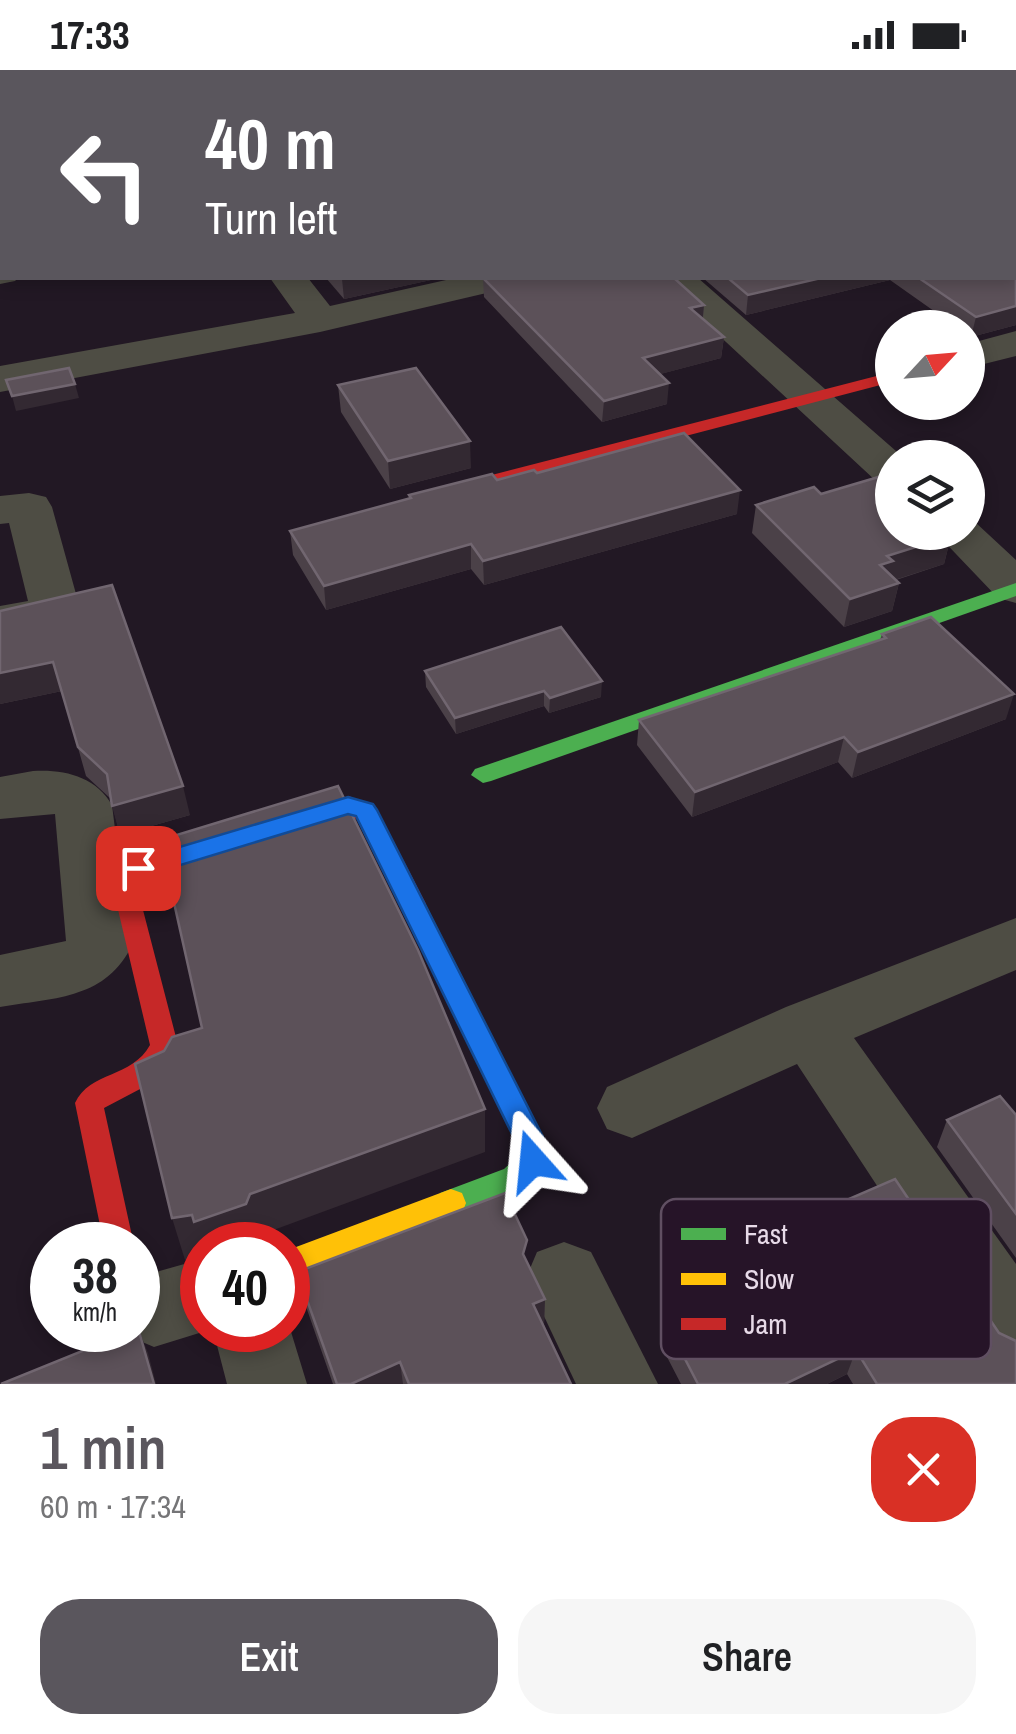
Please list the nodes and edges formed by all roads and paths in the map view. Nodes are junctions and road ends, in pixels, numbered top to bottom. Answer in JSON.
{"nodes":[{"id":1,"x":290,"y":280,"type":"edge"},
{"id":2,"x":494,"y":280,"type":"edge"},
{"id":3,"x":678,"y":280,"type":"edge"},
{"id":4,"x":320,"y":320,"type":"junction"},
{"id":5,"x":1016,"y":343,"type":"edge"},
{"id":6,"x":985,"y":351,"type":"edge"},
{"id":7,"x":0,"y":379,"type":"edge"},
{"id":8,"x":875,"y":382,"type":"edge"},
{"id":9,"x":815,"y":399,"type":"junction"},
{"id":10,"x":875,"y":455,"type":"edge"},
{"id":11,"x":434,"y":496,"type":"edge"},
{"id":12,"x":0,"y":510,"type":"edge"},
{"id":13,"x":977,"y":550,"type":"edge"},
{"id":14,"x":1016,"y":588,"type":"edge"},
{"id":15,"x":0,"y":622,"type":"edge"},
{"id":16,"x":483,"y":775,"type":"dead end"},
{"id":17,"x":0,"y":798,"type":"edge"},
{"id":18,"x":1016,"y":943,"type":"edge"},
{"id":19,"x":0,"y":981,"type":"edge"},
{"id":20,"x":808,"y":1027,"type":"junction"},
{"id":21,"x":632,"y":1108,"type":"dead end"},
{"id":22,"x":927,"y":1199,"type":"edge"},
{"id":23,"x":114,"y":1222,"type":"edge"},
{"id":24,"x":310,"y":1256,"type":"edge"},
{"id":25,"x":564,"y":1278,"type":"dead end"},
{"id":26,"x":991,"y":1292,"type":"edge"},
{"id":27,"x":1016,"y":1328,"type":"edge"},
{"id":28,"x":258,"y":1352,"type":"edge"},
{"id":29,"x":267,"y":1384,"type":"edge"},
{"id":30,"x":618,"y":1384,"type":"edge"}],
"edges":[{"from":1,"to":4,"type":"street"},
{"from":2,"to":4,"type":"street"},
{"from":3,"to":9,"type":"street"},
{"from":4,"to":7,"type":"street"},
{"from":5,"to":6,"type":"street"},
{"from":8,"to":9,"type":"street"},
{"from":9,"to":10,"type":"street"},
{"from":9,"to":11,"type":"street"},
{"from":12,"to":15,"type":"street"},
{"from":13,"to":14,"type":"street"},
{"from":14,"to":16,"type":"street"},
{"from":17,"to":19,"type":"street"},
{"from":18,"to":20,"type":"street"},
{"from":20,"to":21,"type":"street"},
{"from":20,"to":22,"type":"street"},
{"from":23,"to":24,"type":"street"},
{"from":25,"to":30,"type":"street"},
{"from":26,"to":27,"type":"street"},
{"from":28,"to":29,"type":"street"}]}
